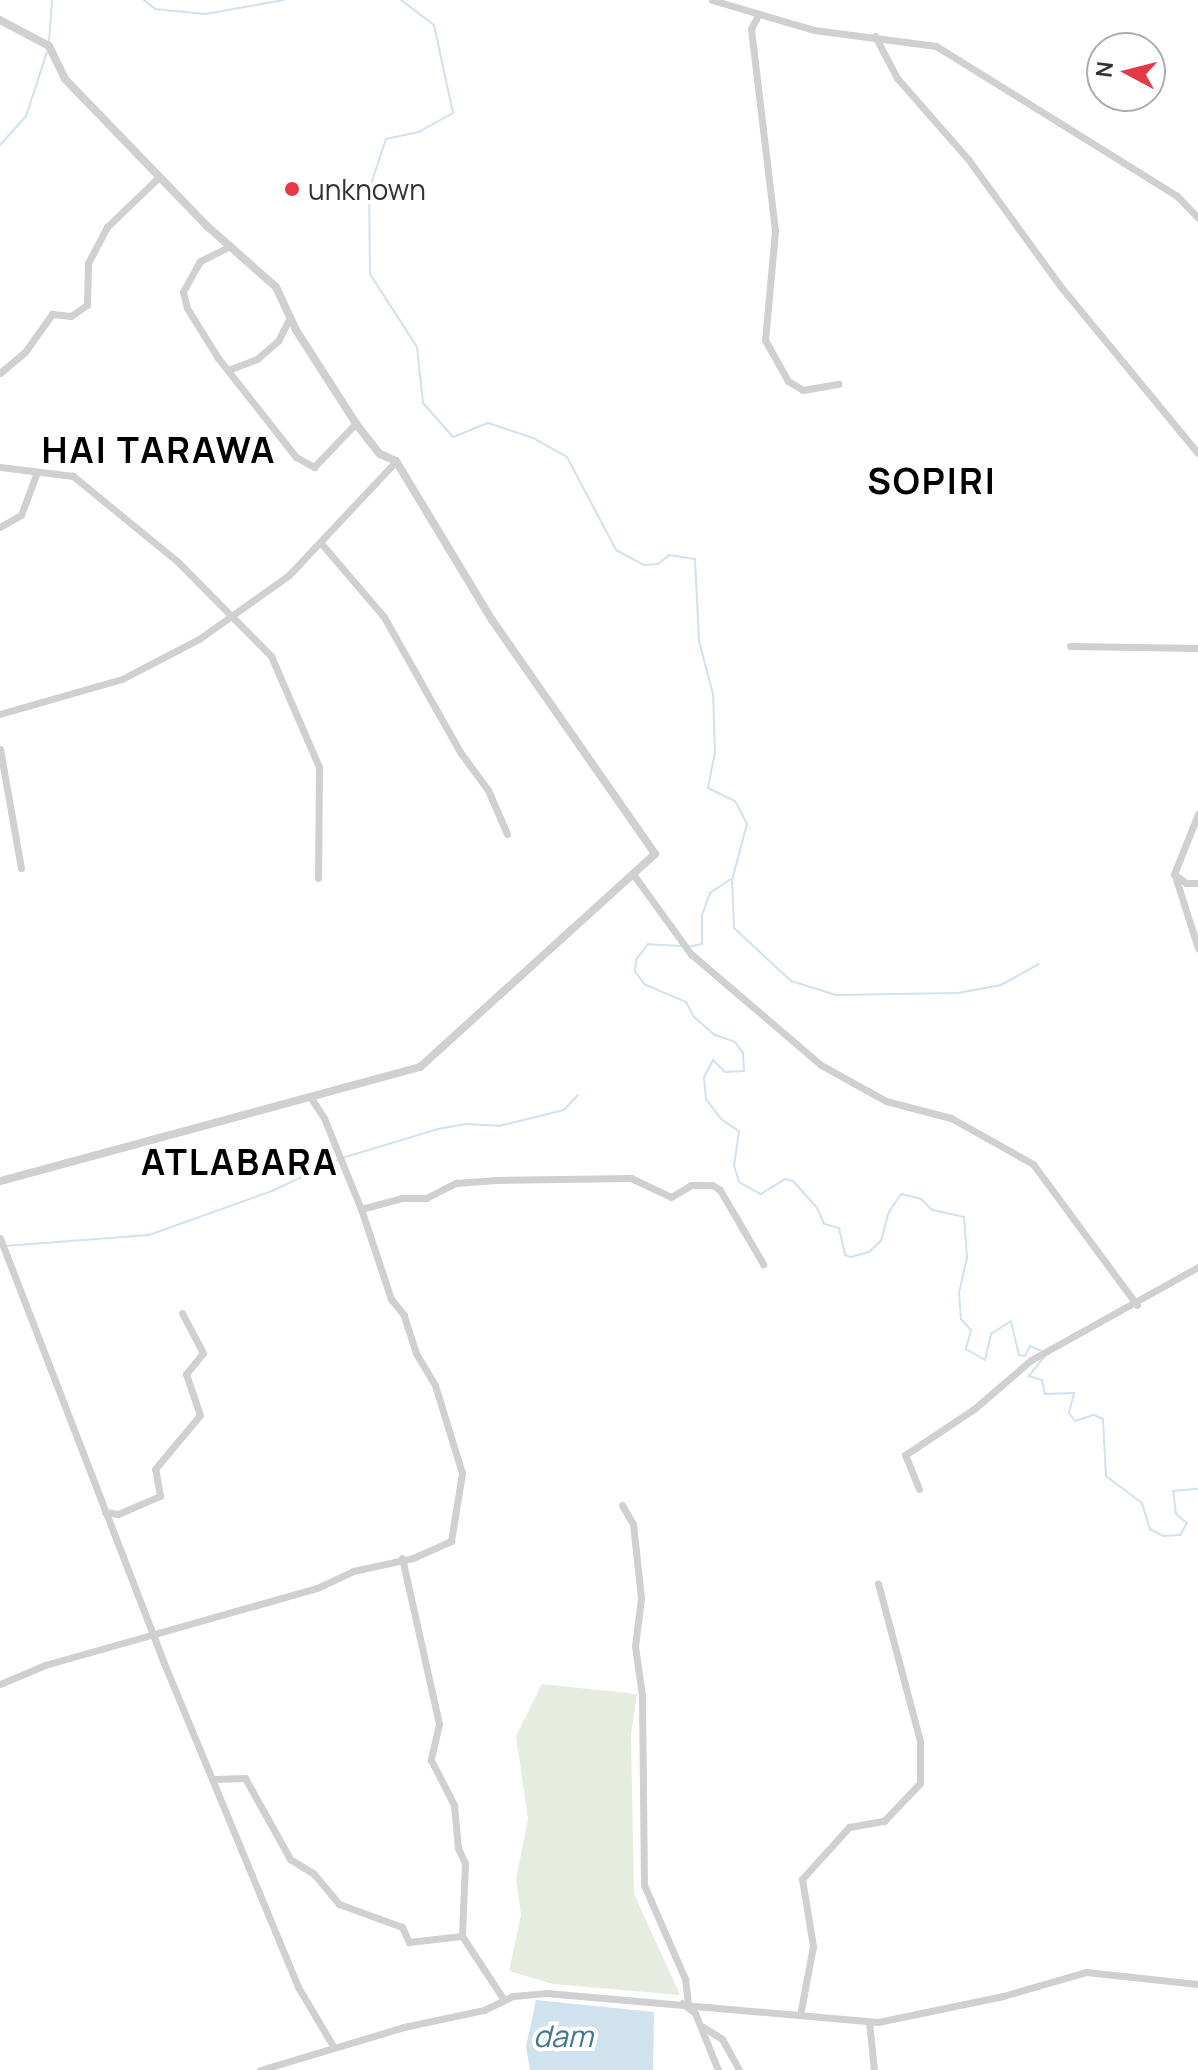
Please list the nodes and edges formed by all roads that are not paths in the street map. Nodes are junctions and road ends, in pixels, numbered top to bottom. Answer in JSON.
{"nodes":[{"id":1,"x":712,"y":0,"type":"edge"},
{"id":2,"x":757,"y":17,"type":"junction"},
{"id":3,"x":0,"y":20,"type":"edge"},
{"id":4,"x":875,"y":36,"type":"junction"},
{"id":5,"x":159,"y":177,"type":"junction"},
{"id":6,"x":1185,"y":203,"type":"junction"},
{"id":7,"x":1198,"y":206,"type":"edge"},
{"id":8,"x":1198,"y":218,"type":"edge"},
{"id":9,"x":230,"y":246,"type":"junction"},
{"id":10,"x":290,"y":317,"type":"junction"},
{"id":11,"x":228,"y":370,"type":"junction"},
{"id":12,"x":0,"y":373,"type":"edge"},
{"id":13,"x":838,"y":384,"type":"dead end"},
{"id":14,"x":356,"y":423,"type":"junction"},
{"id":15,"x":1198,"y":453,"type":"edge"},
{"id":16,"x":396,"y":461,"type":"junction"},
{"id":17,"x":0,"y":467,"type":"edge"},
{"id":18,"x":37,"y":472,"type":"junction"},
{"id":19,"x":0,"y":527,"type":"edge"},
{"id":20,"x":320,"y":542,"type":"junction"},
{"id":21,"x":235,"y":616,"type":"junction"},
{"id":22,"x":1070,"y":646,"type":"dead end"},
{"id":23,"x":1198,"y":648,"type":"edge"},
{"id":24,"x":0,"y":714,"type":"edge"},
{"id":25,"x":0,"y":749,"type":"edge"},
{"id":26,"x":1198,"y":814,"type":"edge"},
{"id":27,"x":507,"y":834,"type":"dead end"},
{"id":28,"x":21,"y":868,"type":"dead end"},
{"id":29,"x":633,"y":874,"type":"junction"},
{"id":30,"x":1174,"y":874,"type":"junction"},
{"id":31,"x":318,"y":878,"type":"dead end"},
{"id":32,"x":1198,"y":883,"type":"edge"},
{"id":33,"x":1198,"y":948,"type":"edge"},
{"id":34,"x":311,"y":1098,"type":"junction"},
{"id":35,"x":0,"y":1181,"type":"edge"},
{"id":36,"x":361,"y":1209,"type":"junction"},
{"id":37,"x":0,"y":1238,"type":"edge"},
{"id":38,"x":763,"y":1264,"type":"dead end"},
{"id":39,"x":1198,"y":1267,"type":"edge"},
{"id":40,"x":1137,"y":1305,"type":"junction"},
{"id":41,"x":182,"y":1313,"type":"dead end"},
{"id":42,"x":919,"y":1489,"type":"dead end"},
{"id":43,"x":622,"y":1505,"type":"dead end"},
{"id":44,"x":105,"y":1512,"type":"junction"},
{"id":45,"x":402,"y":1558,"type":"junction"},
{"id":46,"x":878,"y":1583,"type":"dead end"},
{"id":47,"x":154,"y":1633,"type":"junction"},
{"id":48,"x":0,"y":1684,"type":"edge"},
{"id":49,"x":215,"y":1779,"type":"junction"},
{"id":50,"x":462,"y":1936,"type":"junction"},
{"id":51,"x":1198,"y":1984,"type":"edge"},
{"id":52,"x":504,"y":2000,"type":"junction"},
{"id":53,"x":685,"y":2003,"type":"junction"},
{"id":54,"x":800,"y":2015,"type":"junction"},
{"id":55,"x":869,"y":2022,"type":"junction"},
{"id":56,"x":701,"y":2026,"type":"junction"},
{"id":57,"x":333,"y":2046,"type":"junction"},
{"id":58,"x":260,"y":2070,"type":"edge"},
{"id":59,"x":718,"y":2070,"type":"edge"},
{"id":60,"x":739,"y":2070,"type":"edge"},
{"id":61,"x":874,"y":2070,"type":"edge"}],
"edges":[{"from":1,"to":2,"type":"street"},
{"from":2,"to":4,"type":"street"},
{"from":2,"to":13,"type":"street"},
{"from":3,"to":5,"type":"street"},
{"from":4,"to":6,"type":"street"},
{"from":4,"to":15,"type":"street"},
{"from":5,"to":9,"type":"street"},
{"from":5,"to":12,"type":"street"},
{"from":6,"to":7,"type":"street"},
{"from":6,"to":8,"type":"street"},
{"from":9,"to":10,"type":"street"},
{"from":9,"to":11,"type":"street"},
{"from":10,"to":11,"type":"street"},
{"from":10,"to":14,"type":"street"},
{"from":11,"to":14,"type":"street"},
{"from":14,"to":16,"type":"street"},
{"from":16,"to":20,"type":"street"},
{"from":16,"to":29,"type":"street"},
{"from":17,"to":18,"type":"street"},
{"from":18,"to":19,"type":"street"},
{"from":18,"to":21,"type":"street"},
{"from":20,"to":21,"type":"street"},
{"from":20,"to":27,"type":"street"},
{"from":21,"to":24,"type":"street"},
{"from":21,"to":31,"type":"street"},
{"from":22,"to":23,"type":"street"},
{"from":25,"to":28,"type":"street"},
{"from":26,"to":30,"type":"street"},
{"from":29,"to":34,"type":"street"},
{"from":29,"to":40,"type":"street"},
{"from":30,"to":32,"type":"street"},
{"from":30,"to":33,"type":"street"},
{"from":34,"to":35,"type":"street"},
{"from":34,"to":36,"type":"street"},
{"from":36,"to":38,"type":"street"},
{"from":36,"to":45,"type":"street"},
{"from":37,"to":44,"type":"street"},
{"from":39,"to":40,"type":"street"},
{"from":40,"to":42,"type":"street"},
{"from":41,"to":44,"type":"street"},
{"from":43,"to":53,"type":"street"},
{"from":44,"to":47,"type":"street"},
{"from":45,"to":47,"type":"street"},
{"from":45,"to":50,"type":"street"},
{"from":46,"to":54,"type":"street"},
{"from":47,"to":48,"type":"street"},
{"from":47,"to":49,"type":"street"},
{"from":49,"to":50,"type":"street"},
{"from":49,"to":57,"type":"street"},
{"from":50,"to":52,"type":"street"},
{"from":51,"to":55,"type":"street"},
{"from":52,"to":53,"type":"street"},
{"from":52,"to":57,"type":"street"},
{"from":53,"to":54,"type":"street"},
{"from":53,"to":56,"type":"street"},
{"from":54,"to":55,"type":"street"},
{"from":55,"to":61,"type":"street"},
{"from":56,"to":59,"type":"street"},
{"from":56,"to":60,"type":"street"},
{"from":57,"to":58,"type":"street"}]}
